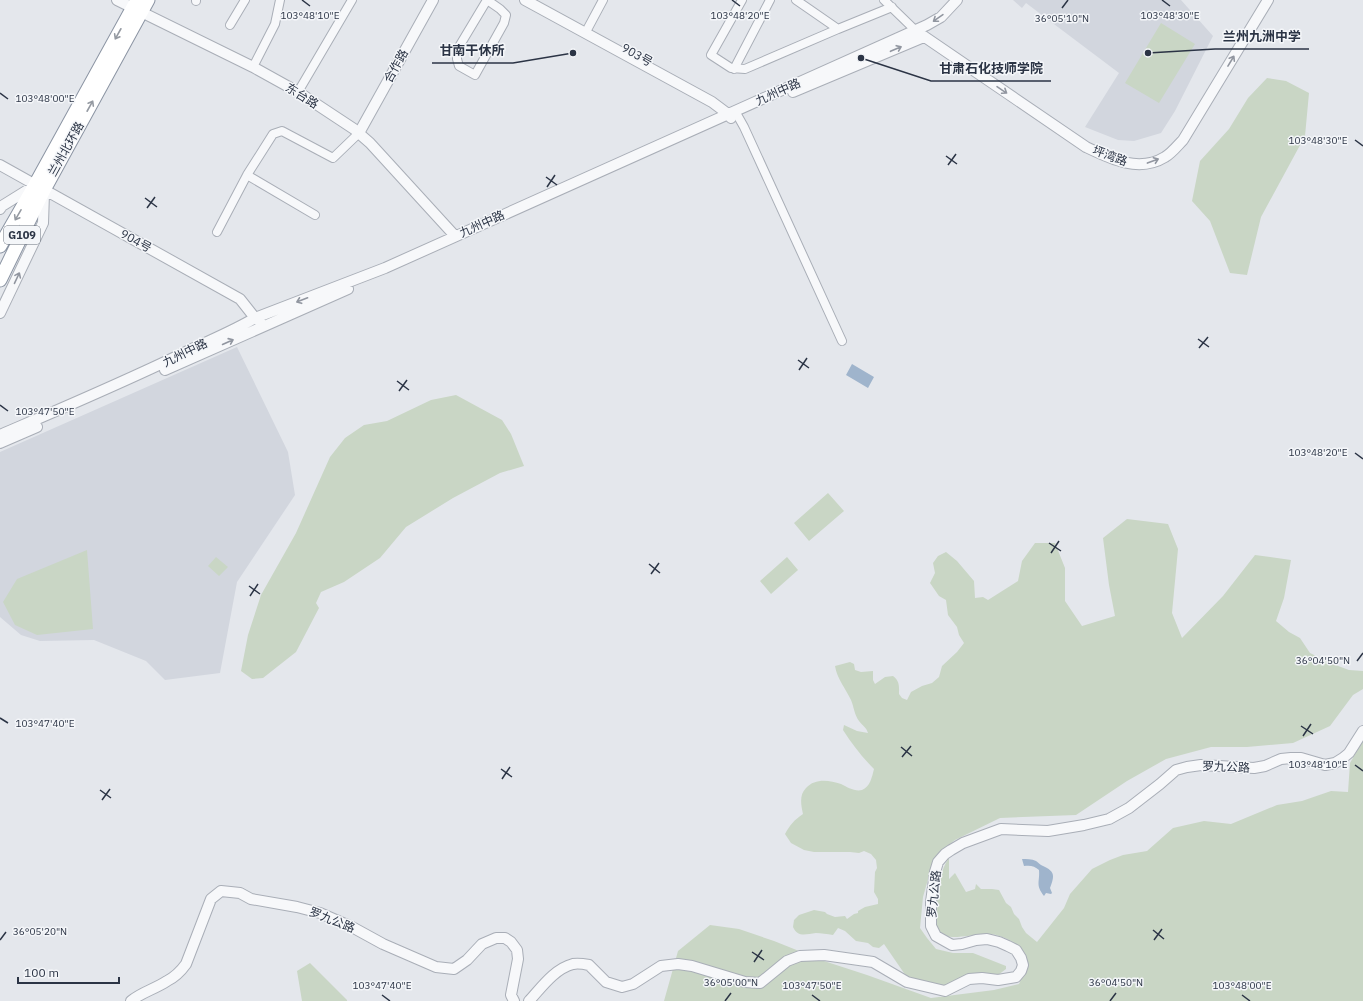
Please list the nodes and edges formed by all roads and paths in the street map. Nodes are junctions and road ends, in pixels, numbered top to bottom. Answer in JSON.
{"nodes":[{"id":1,"x":117,"y":0,"type":"edge"},
{"id":2,"x":148,"y":0,"type":"edge"},
{"id":3,"x":245,"y":0,"type":"edge"},
{"id":4,"x":280,"y":0,"type":"edge"},
{"id":5,"x":352,"y":0,"type":"edge"},
{"id":6,"x":433,"y":0,"type":"edge"},
{"id":7,"x":525,"y":0,"type":"edge"},
{"id":8,"x":539,"y":0,"type":"edge"},
{"id":9,"x":603,"y":0,"type":"edge"},
{"id":10,"x":742,"y":0,"type":"edge"},
{"id":11,"x":770,"y":0,"type":"edge"},
{"id":12,"x":796,"y":0,"type":"edge"},
{"id":13,"x":884,"y":0,"type":"edge"},
{"id":14,"x":957,"y":0,"type":"edge"},
{"id":15,"x":1268,"y":0,"type":"edge"},
{"id":16,"x":489,"y":1,"type":"edge"},
{"id":17,"x":137,"y":7,"type":"edge"},
{"id":18,"x":892,"y":7,"type":"junction"},
{"id":19,"x":230,"y":25,"type":"dead end"},
{"id":20,"x":588,"y":28,"type":"junction"},
{"id":21,"x":838,"y":29,"type":"junction"},
{"id":22,"x":915,"y":30,"type":"junction"},
{"id":23,"x":924,"y":37,"type":"junction"},
{"id":24,"x":253,"y":67,"type":"junction"},
{"id":25,"x":734,"y":68,"type":"junction"},
{"id":26,"x":298,"y":92,"type":"junction"},
{"id":27,"x":733,"y":115,"type":"junction"},
{"id":28,"x":359,"y":132,"type":"junction"},
{"id":29,"x":0,"y":165,"type":"edge"},
{"id":30,"x":0,"y":172,"type":"edge"},
{"id":31,"x":247,"y":175,"type":"junction"},
{"id":32,"x":38,"y":191,"type":"junction"},
{"id":33,"x":0,"y":209,"type":"edge"},
{"id":34,"x":315,"y":215,"type":"dead end"},
{"id":35,"x":217,"y":232,"type":"dead end"},
{"id":36,"x":455,"y":236,"type":"junction"},
{"id":37,"x":0,"y":246,"type":"edge"},
{"id":38,"x":0,"y":280,"type":"edge"},
{"id":39,"x":0,"y":313,"type":"edge"},
{"id":40,"x":253,"y":319,"type":"junction"},
{"id":41,"x":262,"y":327,"type":"junction"},
{"id":42,"x":842,"y":341,"type":"dead end"},
{"id":43,"x":0,"y":435,"type":"edge"},
{"id":44,"x":0,"y":443,"type":"edge"},
{"id":45,"x":1363,"y":731,"type":"edge"},
{"id":46,"x":131,"y":1001,"type":"edge"},
{"id":47,"x":514,"y":1001,"type":"edge"},
{"id":48,"x":529,"y":1001,"type":"edge"}],
"edges":[{"from":1,"to":17,"type":"street","name":"东台路"},
{"from":2,"to":17,"type":"highway","name":"兰州北环路","number":"G109"},
{"from":3,"to":19,"type":"street"},
{"from":4,"to":24,"type":"street"},
{"from":5,"to":26,"type":"street"},
{"from":6,"to":28,"type":"street","name":"合作路"},
{"from":7,"to":27,"type":"street"},
{"from":8,"to":20,"type":"street","name":"903号"},
{"from":9,"to":20,"type":"street"},
{"from":10,"to":25,"type":"street"},
{"from":11,"to":25,"type":"street"},
{"from":12,"to":21,"type":"street"},
{"from":13,"to":18,"type":"street"},
{"from":14,"to":22,"type":"street","name":"九州中路","one_way":true},
{"from":23,"to":15,"type":"street","name":"坪湾路","one_way":true},
{"from":16,"to":16,"type":"street"},
{"from":17,"to":24,"type":"street","name":"东台路"},
{"from":17,"to":32,"type":"highway","name":"兰州北环路","number":"G109"},
{"from":18,"to":21,"type":"street"},
{"from":18,"to":22,"type":"street"},
{"from":20,"to":27,"type":"street","name":"903号"},
{"from":21,"to":25,"type":"street"},
{"from":22,"to":23,"type":"street","name":"坪湾路"},
{"from":22,"to":27,"type":"street","name":"九州中路"},
{"from":27,"to":23,"type":"street","one_way":true},
{"from":24,"to":26,"type":"street","name":"东台路"},
{"from":26,"to":28,"type":"street","name":"东台路"},
{"from":27,"to":36,"type":"street","name":"九州中路"},
{"from":27,"to":41,"type":"street"},
{"from":27,"to":42,"type":"street"},
{"from":28,"to":31,"type":"street"},
{"from":28,"to":36,"type":"street","name":"东台路"},
{"from":29,"to":32,"type":"street","name":"904号"},
{"from":30,"to":32,"type":"street"},
{"from":31,"to":34,"type":"street"},
{"from":31,"to":35,"type":"street"},
{"from":32,"to":33,"type":"street"},
{"from":32,"to":37,"type":"highway","name":"兰州北环路","number":"G109","one_way":true},
{"from":32,"to":38,"type":"highway","name":"兰州北环路","number":"G109"},
{"from":39,"to":32,"type":"street","one_way":true},
{"from":32,"to":40,"type":"street","name":"904号"},
{"from":36,"to":40,"type":"street","name":"九州中路","one_way":true},
{"from":40,"to":41,"type":"street","name":"904号"},
{"from":40,"to":43,"type":"street","name":"九州中路"},
{"from":44,"to":41,"type":"street","one_way":true},
{"from":45,"to":48,"type":"street","name":"罗九公路"},
{"from":46,"to":47,"type":"street","name":"罗九公路"}]}
